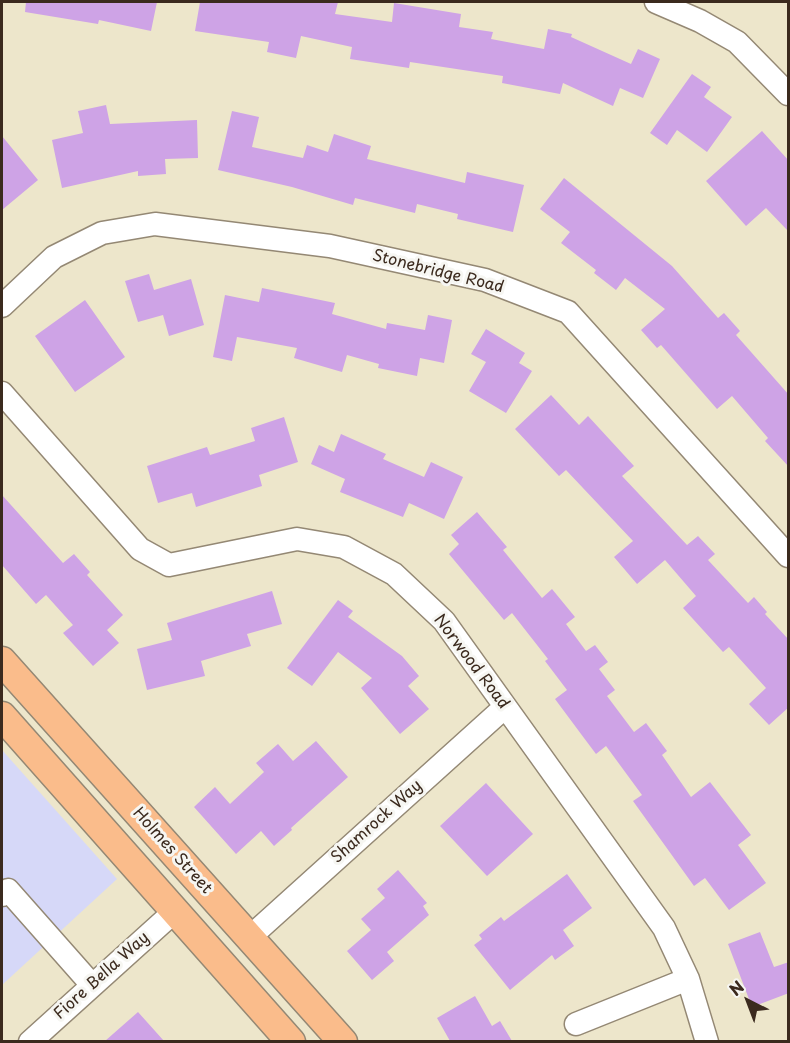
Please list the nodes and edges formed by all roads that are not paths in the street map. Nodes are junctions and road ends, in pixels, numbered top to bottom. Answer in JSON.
{"nodes":[{"id":1,"x":656,"y":2,"type":"edge"},
{"id":2,"x":789,"y":94,"type":"edge"},
{"id":3,"x":2,"y":306,"type":"edge"},
{"id":4,"x":2,"y":393,"type":"edge"},
{"id":5,"x":789,"y":556,"type":"edge"},
{"id":6,"x":2,"y":661,"type":"edge"},
{"id":7,"x":505,"y":707,"type":"junction"},
{"id":8,"x":2,"y":716,"type":"edge"},
{"id":9,"x":2,"y":896,"type":"edge"},
{"id":10,"x":175,"y":911,"type":"junction"},
{"id":11,"x":250,"y":938,"type":"junction"},
{"id":12,"x":688,"y":979,"type":"junction"},
{"id":13,"x":92,"y":985,"type":"junction"},
{"id":14,"x":576,"y":1024,"type":"dead end"},
{"id":15,"x":30,"y":1041,"type":"edge"},
{"id":16,"x":291,"y":1041,"type":"edge"},
{"id":17,"x":343,"y":1041,"type":"edge"},
{"id":18,"x":707,"y":1041,"type":"edge"}],
"edges":[{"from":1,"to":2,"type":"street"},
{"from":3,"to":5,"type":"street","name":"Stonebridge Road"},
{"from":4,"to":7,"type":"street","name":"Norwood Road"},
{"from":6,"to":11,"type":"main road","name":"Holmes Street"},
{"from":7,"to":11,"type":"street","name":"Shamrock Way"},
{"from":7,"to":12,"type":"street","name":"Norwood Road"},
{"from":8,"to":10,"type":"main road"},
{"from":9,"to":13,"type":"street"},
{"from":10,"to":13,"type":"street","name":"Fiore Bella Way"},
{"from":10,"to":16,"type":"main road"},
{"from":11,"to":17,"type":"main road","name":"Holmes Street"},
{"from":12,"to":14,"type":"street"},
{"from":12,"to":18,"type":"street","name":"Norwood Road"},
{"from":13,"to":15,"type":"street","name":"Fiore Bella Way"}]}
